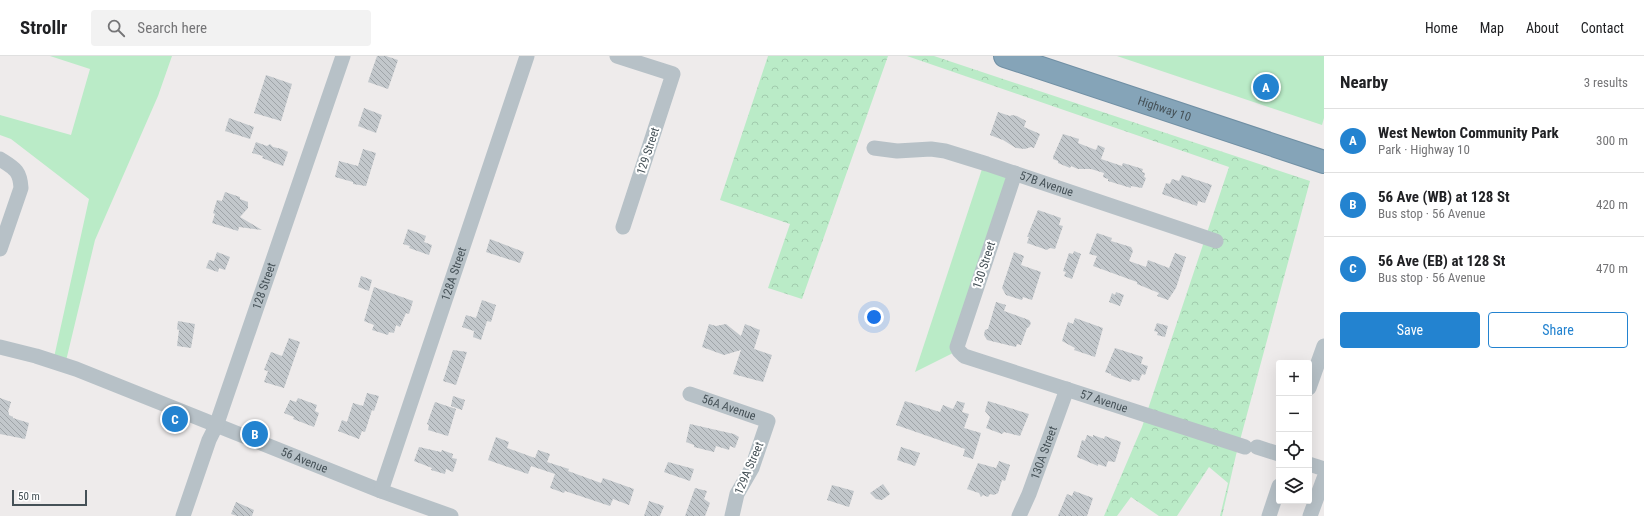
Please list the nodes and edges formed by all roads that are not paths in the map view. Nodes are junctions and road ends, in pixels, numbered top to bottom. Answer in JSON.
{"nodes":[{"id":1,"x":343,"y":56,"type":"edge"},
{"id":2,"x":527,"y":56,"type":"edge"},
{"id":3,"x":617,"y":56,"type":"edge"},
{"id":4,"x":1005,"y":56,"type":"edge"},
{"id":5,"x":1053,"y":56,"type":"edge"},
{"id":6,"x":1324,"y":146,"type":"edge"},
{"id":7,"x":874,"y":148,"type":"dead end"},
{"id":8,"x":0,"y":159,"type":"edge"},
{"id":9,"x":1324,"y":162,"type":"edge"},
{"id":10,"x":1015,"y":173,"type":"junction"},
{"id":11,"x":623,"y":227,"type":"dead end"},
{"id":12,"x":1216,"y":241,"type":"dead end"},
{"id":13,"x":0,"y":249,"type":"edge"},
{"id":14,"x":1324,"y":346,"type":"edge"},
{"id":15,"x":0,"y":347,"type":"edge"},
{"id":16,"x":964,"y":356,"type":"joint"},
{"id":17,"x":1312,"y":380,"type":"edge"},
{"id":18,"x":1067,"y":389,"type":"junction"},
{"id":19,"x":690,"y":394,"type":"dead end"},
{"id":20,"x":768,"y":421,"type":"joint"},
{"id":21,"x":216,"y":426,"type":"junction"},
{"id":22,"x":1276,"y":453,"type":"edge"},
{"id":23,"x":1319,"y":469,"type":"edge"},
{"id":24,"x":381,"y":491,"type":"junction"},
{"id":25,"x":1276,"y":495,"type":"edge"},
{"id":26,"x":1311,"y":506,"type":"edge"},
{"id":27,"x":183,"y":516,"type":"edge"},
{"id":28,"x":451,"y":516,"type":"edge"},
{"id":29,"x":732,"y":516,"type":"edge"},
{"id":30,"x":1018,"y":516,"type":"edge"},
{"id":31,"x":1269,"y":516,"type":"edge"}],
"edges":[{"from":1,"to":21,"type":"street","name":"128 Street"},
{"from":2,"to":24,"type":"street","name":"128A Street"},
{"from":3,"to":11,"type":"street","name":"129 Street"},
{"from":4,"to":9,"type":"highway","name":"Highway 10"},
{"from":5,"to":6,"type":"highway","name":"Highway 10"},
{"from":7,"to":10,"type":"street","name":"57B Avenue"},
{"from":8,"to":13,"type":"street"},
{"from":10,"to":12,"type":"street","name":"57B Avenue"},
{"from":10,"to":16,"type":"street","name":"130 Street"},
{"from":14,"to":17,"type":"street"},
{"from":15,"to":21,"type":"street","name":"56 Avenue"},
{"from":16,"to":18,"type":"street","name":"57 Avenue"},
{"from":18,"to":22,"type":"street","name":"57 Avenue"},
{"from":18,"to":30,"type":"street","name":"130A Street"},
{"from":19,"to":20,"type":"street","name":"56A Avenue"},
{"from":20,"to":29,"type":"street","name":"129A Street"},
{"from":21,"to":24,"type":"street","name":"56 Avenue"},
{"from":21,"to":27,"type":"street","name":"128 Street"},
{"from":23,"to":26,"type":"street"},
{"from":24,"to":28,"type":"street","name":"56 Avenue"},
{"from":25,"to":31,"type":"street"}]}
